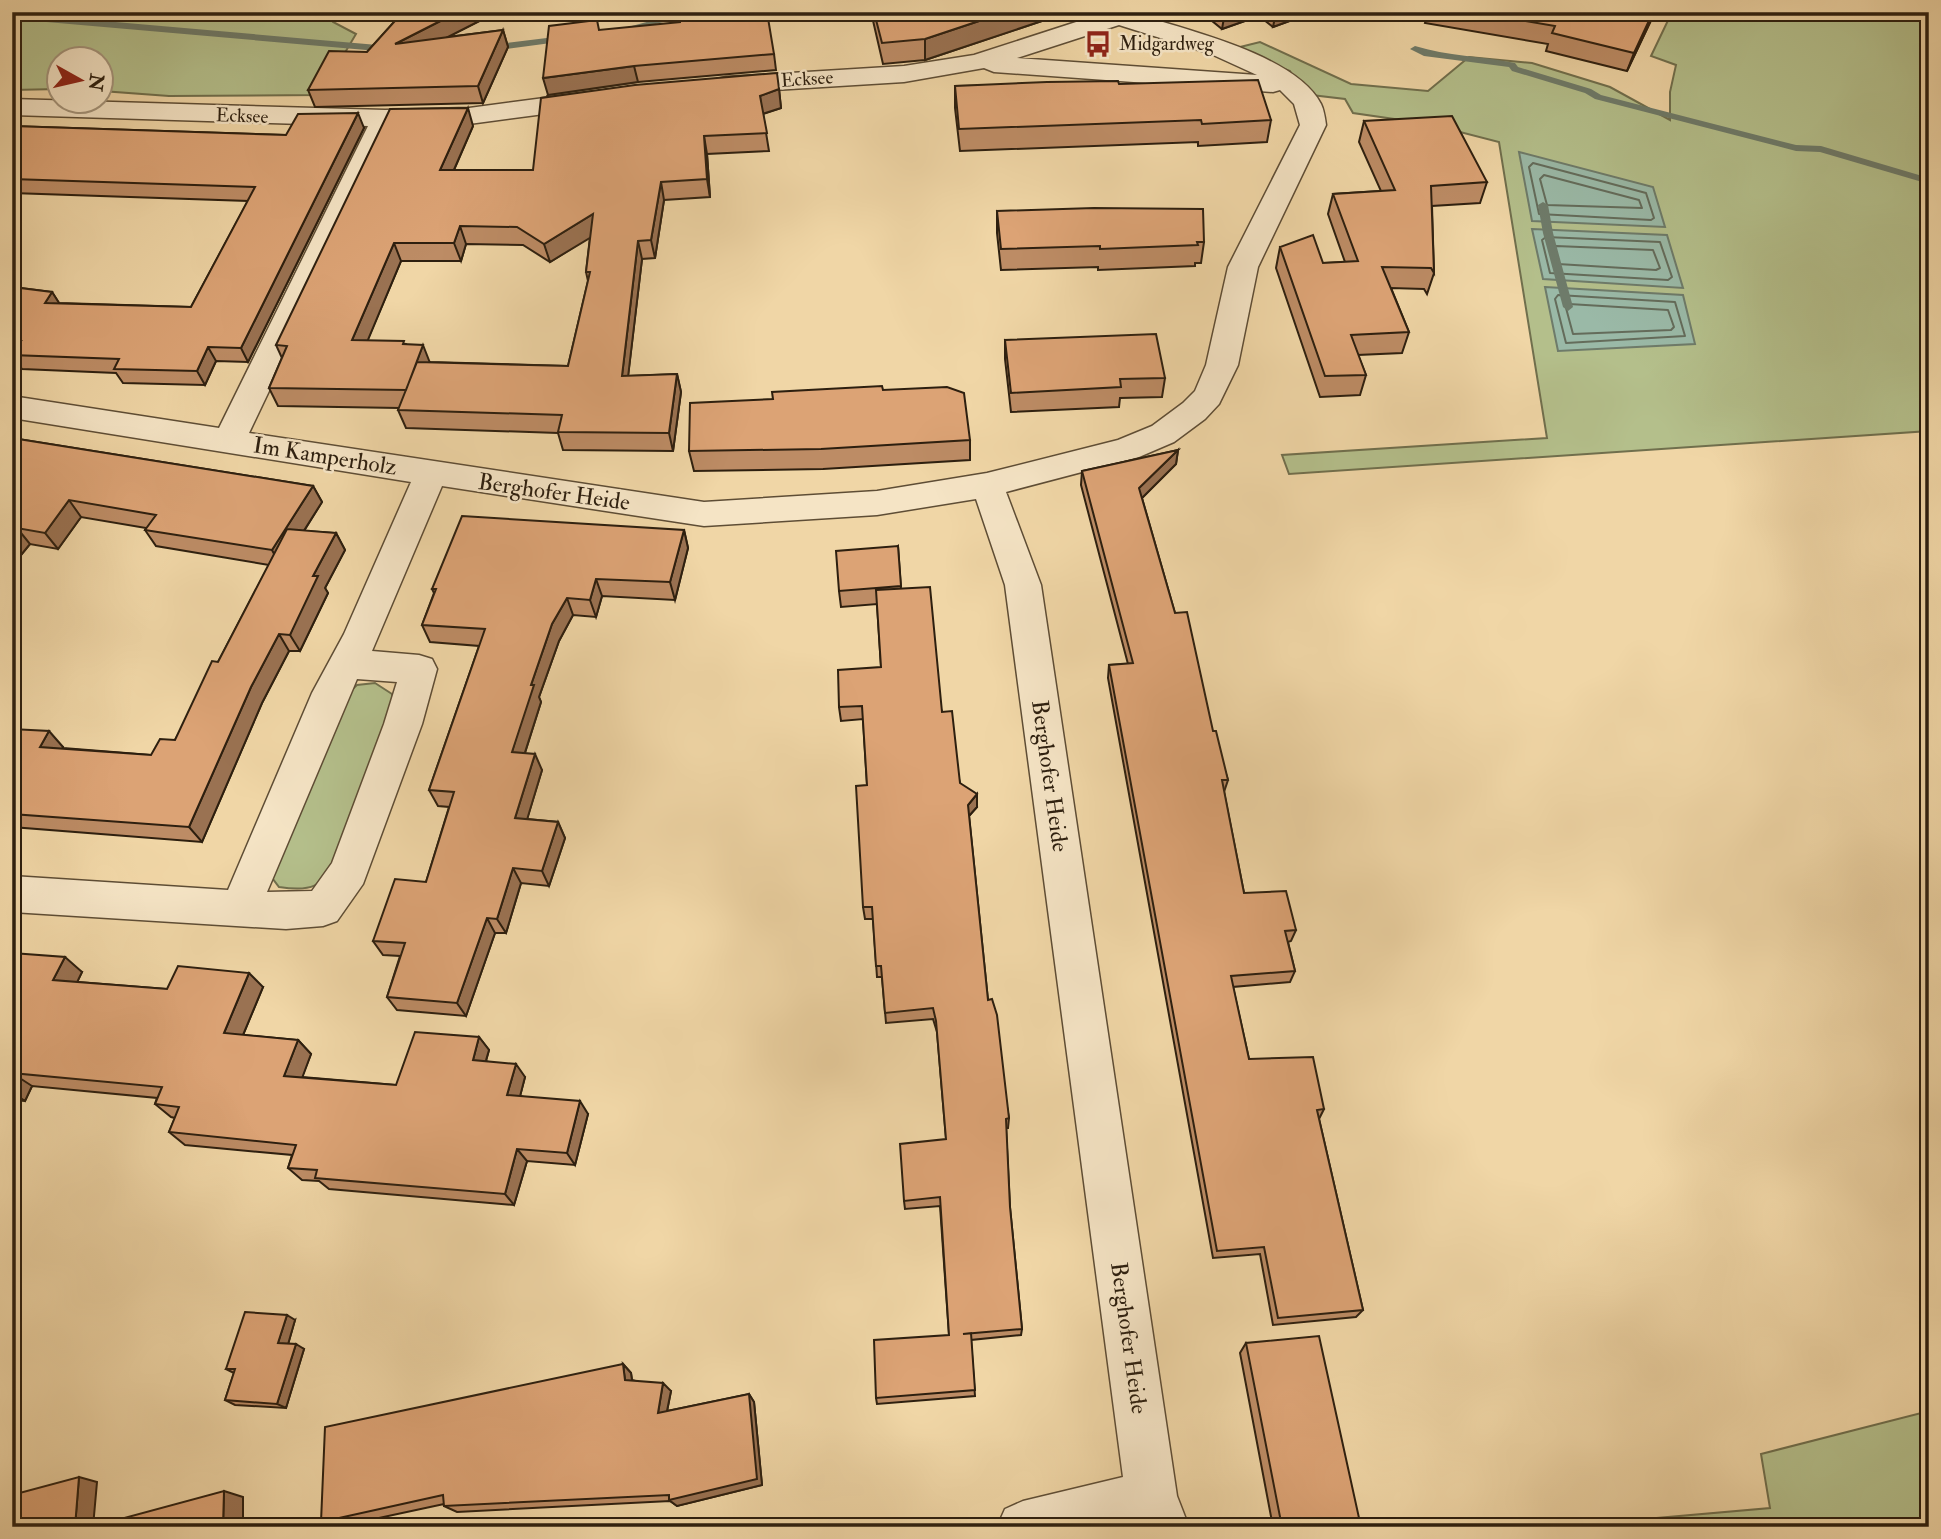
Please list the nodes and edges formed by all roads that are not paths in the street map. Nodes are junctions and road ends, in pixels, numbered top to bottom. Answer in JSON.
{"nodes":[{"id":1,"x":1127,"y":15,"type":"edge"},
{"id":2,"x":978,"y":62,"type":"junction"},
{"id":3,"x":1292,"y":85,"type":"junction"},
{"id":4,"x":703,"y":87,"type":"edge"},
{"id":5,"x":619,"y":96,"type":"edge"},
{"id":6,"x":12,"y":107,"type":"edge"},
{"id":7,"x":385,"y":118,"type":"junction"},
{"id":8,"x":12,"y":407,"type":"edge"},
{"id":9,"x":229,"y":441,"type":"junction"},
{"id":10,"x":431,"y":473,"type":"junction"},
{"id":11,"x":987,"y":485,"type":"junction"},
{"id":12,"x":347,"y":664,"type":"junction"},
{"id":13,"x":12,"y":894,"type":"edge"},
{"id":14,"x":240,"y":909,"type":"junction"},
{"id":15,"x":1157,"y":1511,"type":"edge"},
{"id":16,"x":1023,"y":1527,"type":"edge"}],
"edges":[{"from":1,"to":2,"type":"street","name":"Ecksee"},
{"from":1,"to":3,"type":"street"},
{"from":2,"to":3,"type":"street"},
{"from":2,"to":4,"type":"street","name":"Ecksee"},
{"from":3,"to":11,"type":"street"},
{"from":5,"to":7,"type":"street","name":"Ecksee"},
{"from":6,"to":7,"type":"street","name":"Ecksee"},
{"from":7,"to":9,"type":"street"},
{"from":8,"to":9,"type":"street","name":"Im Kamperholz"},
{"from":9,"to":10,"type":"street","name":"Im Kamperholz"},
{"from":10,"to":11,"type":"street","name":"Berghofer Heide"},
{"from":10,"to":12,"type":"street","name":"Im Kamperholz"},
{"from":11,"to":15,"type":"street","name":"Berghofer Heide"},
{"from":12,"to":14,"type":"street","name":"Im Kamperholz"},
{"from":12,"to":14,"type":"street"},
{"from":13,"to":14,"type":"street"},
{"from":15,"to":16,"type":"street","name":"Berghofer Heide"}]}
